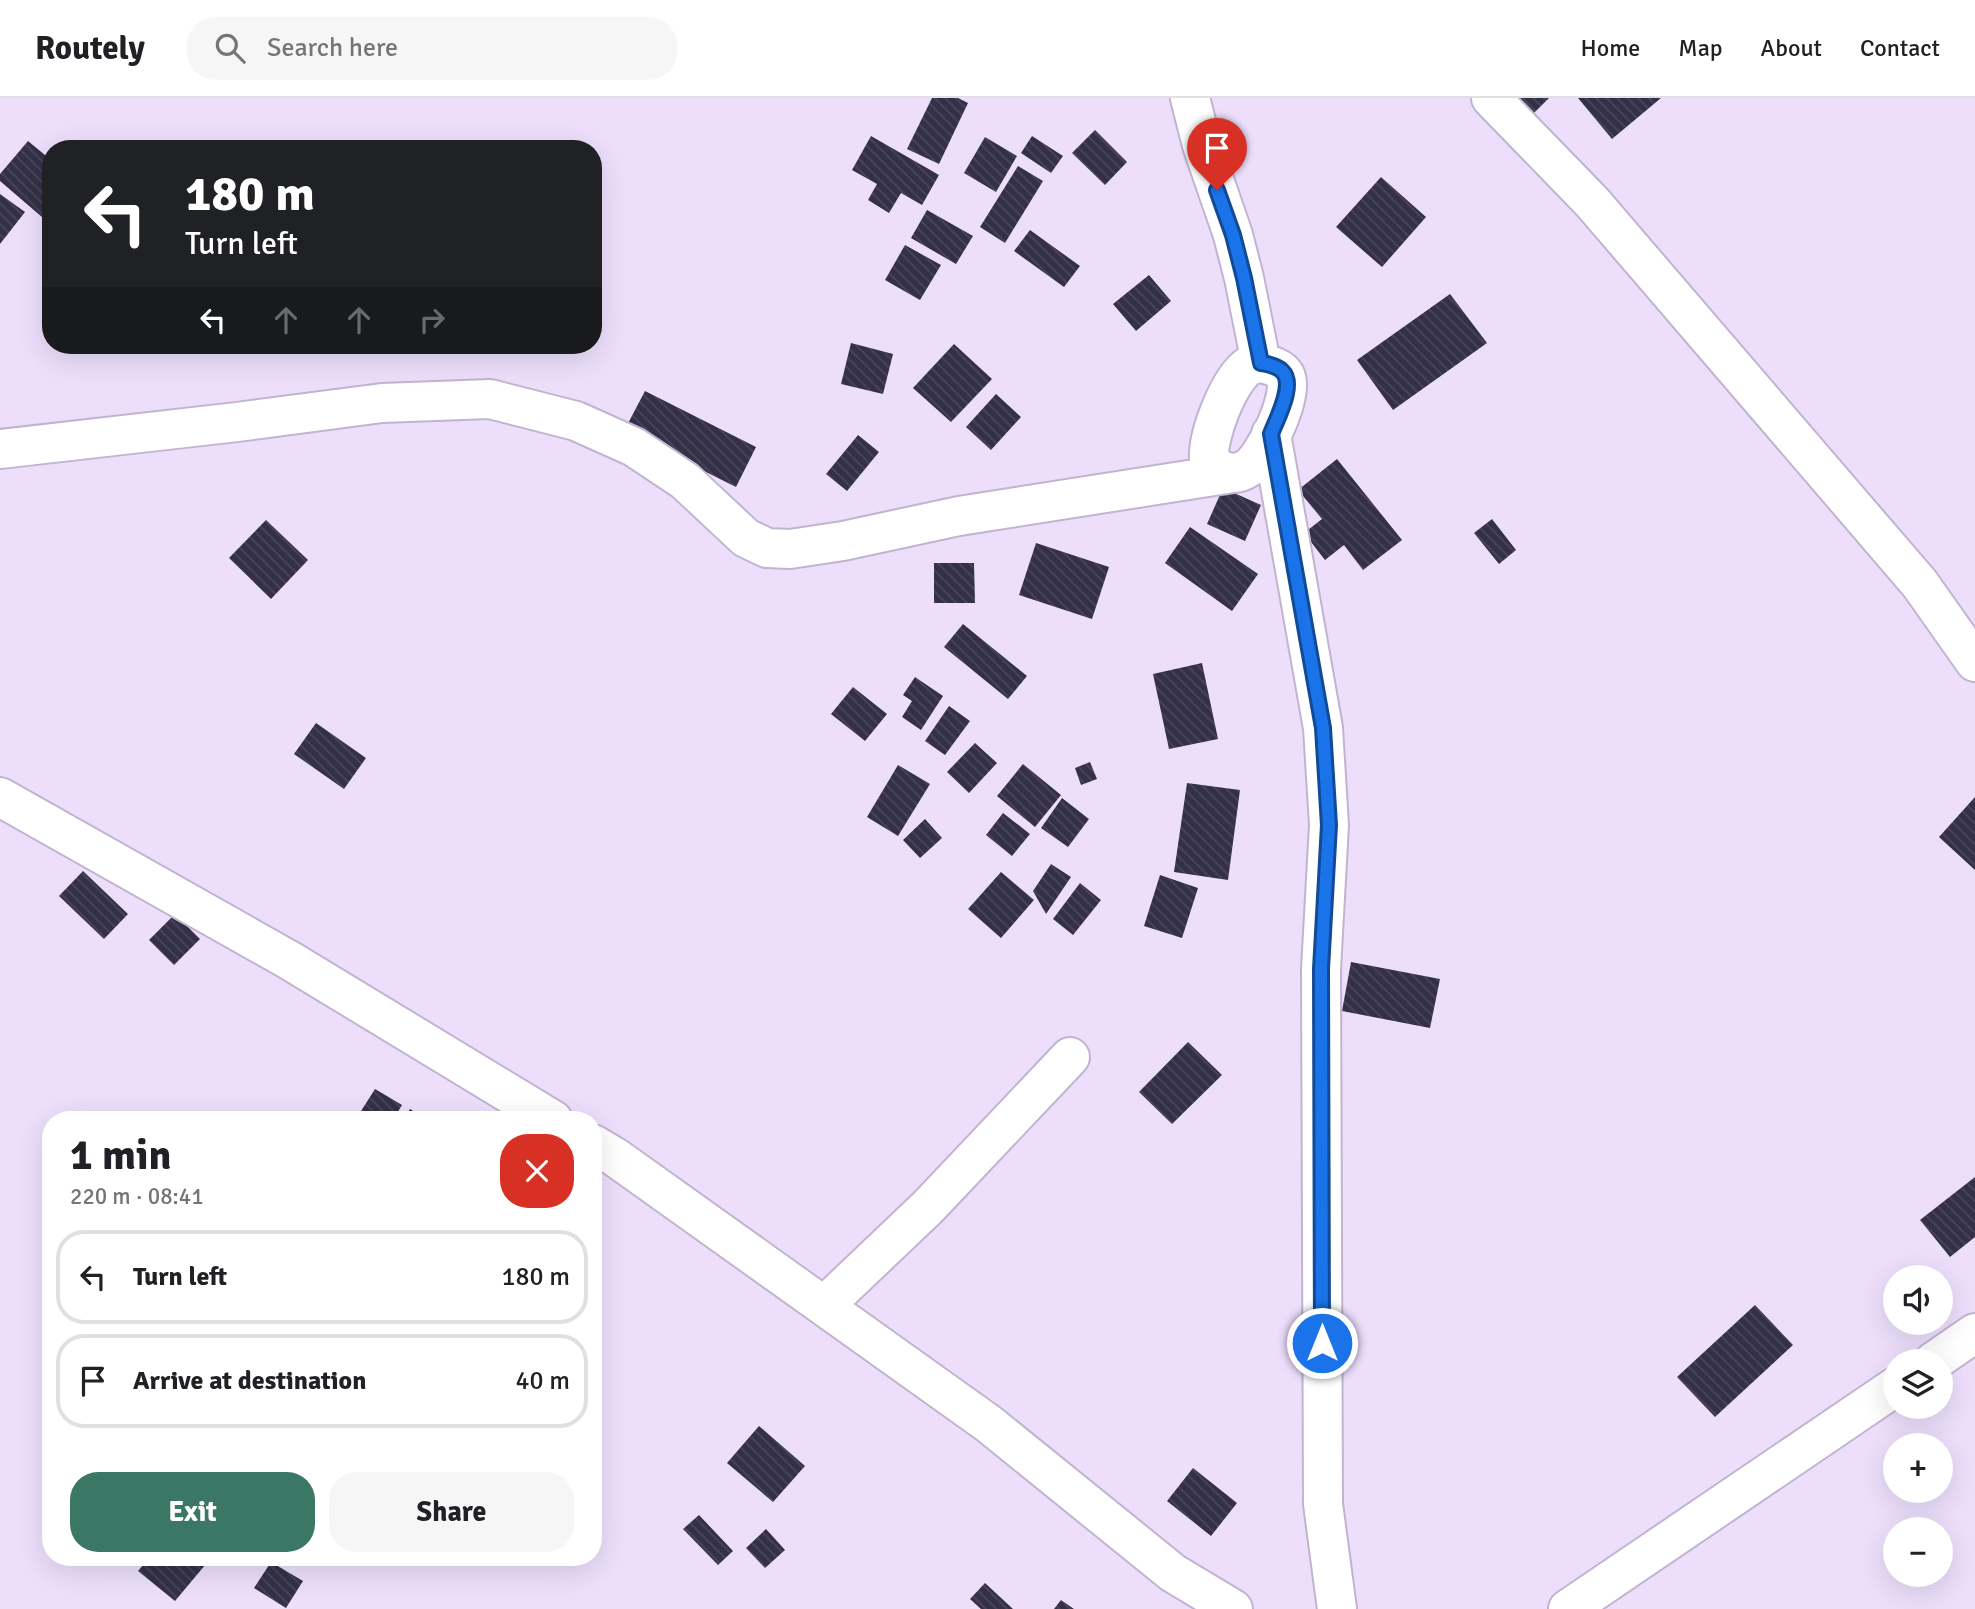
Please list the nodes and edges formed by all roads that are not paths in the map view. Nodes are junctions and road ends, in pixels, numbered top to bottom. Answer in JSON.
{"nodes":[{"id":1,"x":1190,"y":98,"type":"edge"},
{"id":2,"x":1491,"y":98,"type":"edge"},
{"id":3,"x":1261,"y":363,"type":"junction"},
{"id":4,"x":1271,"y":434,"type":"junction"},
{"id":5,"x":0,"y":449,"type":"edge"},
{"id":6,"x":1233,"y":473,"type":"junction"},
{"id":7,"x":1975,"y":662,"type":"edge"},
{"id":8,"x":0,"y":797,"type":"edge"},
{"id":9,"x":1070,"y":1057,"type":"dead end"},
{"id":10,"x":538,"y":1111,"type":"edge"},
{"id":11,"x":602,"y":1149,"type":"edge"},
{"id":12,"x":825,"y":1305,"type":"junction"},
{"id":13,"x":1975,"y":1333,"type":"edge"},
{"id":14,"x":1952,"y":1349,"type":"edge"},
{"id":15,"x":1883,"y":1395,"type":"edge"},
{"id":16,"x":1233,"y":1609,"type":"edge"},
{"id":17,"x":1337,"y":1609,"type":"edge"},
{"id":18,"x":1568,"y":1609,"type":"edge"}],
"edges":[{"from":1,"to":3,"type":"street"},
{"from":2,"to":7,"type":"street"},
{"from":3,"to":4,"type":"street"},
{"from":3,"to":6,"type":"street"},
{"from":4,"to":6,"type":"street"},
{"from":4,"to":17,"type":"street"},
{"from":5,"to":6,"type":"street"},
{"from":8,"to":10,"type":"street"},
{"from":9,"to":12,"type":"street"},
{"from":11,"to":12,"type":"street"},
{"from":12,"to":16,"type":"street"},
{"from":13,"to":14,"type":"street"},
{"from":15,"to":18,"type":"street"}]}
